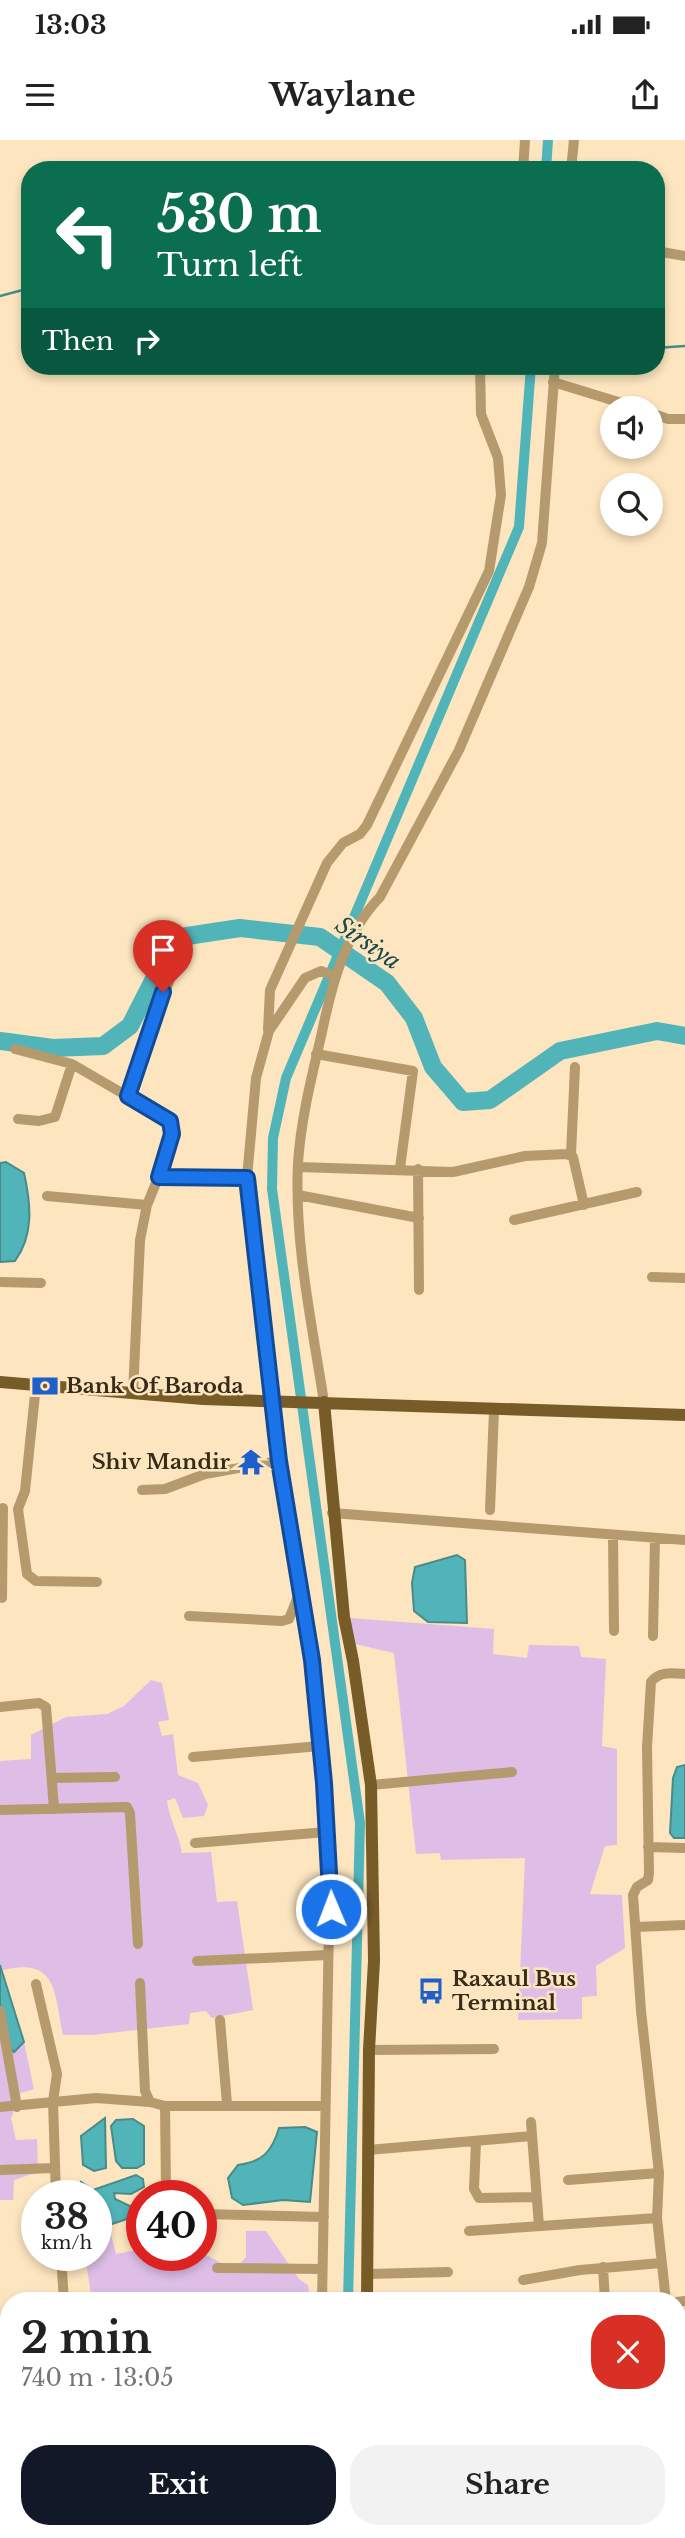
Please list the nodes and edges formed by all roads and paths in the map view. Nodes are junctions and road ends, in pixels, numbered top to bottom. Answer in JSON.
{"nodes":[{"id":1,"x":525,"y":140,"type":"edge"},
{"id":2,"x":574,"y":140,"type":"edge"},
{"id":3,"x":524,"y":161,"type":"edge"},
{"id":4,"x":573,"y":161,"type":"edge"},
{"id":5,"x":665,"y":253,"type":"edge"},
{"id":6,"x":685,"y":256,"type":"edge"},
{"id":7,"x":480,"y":375,"type":"edge"},
{"id":8,"x":554,"y":375,"type":"edge"},
{"id":9,"x":553,"y":382,"type":"junction"},
{"id":10,"x":600,"y":396,"type":"edge"},
{"id":11,"x":663,"y":417,"type":"edge"},
{"id":12,"x":685,"y":419,"type":"edge"},
{"id":13,"x":175,"y":964,"type":"dead end"},
{"id":14,"x":330,"y":974,"type":"junction"},
{"id":15,"x":268,"y":1031,"type":"junction"},
{"id":16,"x":15,"y":1049,"type":"dead end"},
{"id":17,"x":316,"y":1054,"type":"junction"},
{"id":18,"x":72,"y":1064,"type":"junction"},
{"id":19,"x":575,"y":1067,"type":"dead end"},
{"id":20,"x":128,"y":1096,"type":"junction"},
{"id":21,"x":19,"y":1119,"type":"dead end"},
{"id":22,"x":570,"y":1154,"type":"junction"},
{"id":23,"x":298,"y":1167,"type":"junction"},
{"id":24,"x":400,"y":1168,"type":"junction"},
{"id":25,"x":418,"y":1169,"type":"junction"},
{"id":26,"x":159,"y":1177,"type":"junction"},
{"id":27,"x":247,"y":1178,"type":"junction"},
{"id":28,"x":637,"y":1192,"type":"dead end"},
{"id":29,"x":298,"y":1195,"type":"junction"},
{"id":30,"x":47,"y":1196,"type":"dead end"},
{"id":31,"x":147,"y":1205,"type":"junction"},
{"id":32,"x":584,"y":1205,"type":"junction"},
{"id":33,"x":419,"y":1218,"type":"junction"},
{"id":34,"x":514,"y":1220,"type":"dead end"},
{"id":35,"x":652,"y":1277,"type":"dead end"},
{"id":36,"x":685,"y":1278,"type":"edge"},
{"id":37,"x":0,"y":1282,"type":"edge"},
{"id":38,"x":41,"y":1283,"type":"dead end"},
{"id":39,"x":419,"y":1290,"type":"dead end"},
{"id":40,"x":0,"y":1382,"type":"edge"},
{"id":41,"x":36,"y":1385,"type":"junction"},
{"id":42,"x":133,"y":1394,"type":"junction"},
{"id":43,"x":274,"y":1399,"type":"junction"},
{"id":44,"x":318,"y":1401,"type":"junction"},
{"id":45,"x":494,"y":1410,"type":"junction"},
{"id":46,"x":685,"y":1415,"type":"edge"},
{"id":47,"x":279,"y":1461,"type":"junction"},
{"id":48,"x":142,"y":1490,"type":"dead end"},
{"id":49,"x":2,"y":1507,"type":"edge"},
{"id":50,"x":18,"y":1510,"type":"junction"},
{"id":51,"x":490,"y":1510,"type":"dead end"},
{"id":52,"x":332,"y":1513,"type":"junction"},
{"id":53,"x":614,"y":1536,"type":"junction"},
{"id":54,"x":655,"y":1539,"type":"junction"},
{"id":55,"x":685,"y":1540,"type":"edge"},
{"id":56,"x":97,"y":1582,"type":"dead end"},
{"id":57,"x":302,"y":1587,"type":"junction"},
{"id":58,"x":2,"y":1598,"type":"dead end"},
{"id":59,"x":188,"y":1616,"type":"dead end"},
{"id":60,"x":614,"y":1631,"type":"dead end"},
{"id":61,"x":653,"y":1636,"type":"dead end"},
{"id":62,"x":685,"y":1674,"type":"edge"},
{"id":63,"x":0,"y":1707,"type":"edge"},
{"id":64,"x":320,"y":1746,"type":"junction"},
{"id":65,"x":193,"y":1756,"type":"dead end"},
{"id":66,"x":512,"y":1772,"type":"dead end"},
{"id":67,"x":115,"y":1777,"type":"dead end"},
{"id":68,"x":52,"y":1778,"type":"junction"},
{"id":69,"x":371,"y":1785,"type":"junction"},
{"id":70,"x":54,"y":1809,"type":"junction"},
{"id":71,"x":0,"y":1810,"type":"edge"},
{"id":72,"x":327,"y":1832,"type":"junction"},
{"id":73,"x":195,"y":1843,"type":"dead end"},
{"id":74,"x":648,"y":1847,"type":"junction"},
{"id":75,"x":685,"y":1848,"type":"edge"},
{"id":76,"x":685,"y":1925,"type":"edge"},
{"id":77,"x":636,"y":1927,"type":"junction"},
{"id":78,"x":138,"y":1944,"type":"dead end"},
{"id":79,"x":328,"y":1955,"type":"junction"},
{"id":80,"x":197,"y":1961,"type":"dead end"},
{"id":81,"x":141,"y":1983,"type":"dead end"},
{"id":82,"x":36,"y":1984,"type":"dead end"},
{"id":83,"x":0,"y":2011,"type":"edge"},
{"id":84,"x":220,"y":2020,"type":"dead end"},
{"id":85,"x":494,"y":2049,"type":"dead end"},
{"id":86,"x":369,"y":2050,"type":"junction"},
{"id":87,"x":53,"y":2101,"type":"junction"},
{"id":88,"x":150,"y":2102,"type":"junction"},
{"id":89,"x":227,"y":2104,"type":"junction"},
{"id":90,"x":165,"y":2106,"type":"junction"},
{"id":91,"x":325,"y":2106,"type":"junction"},
{"id":92,"x":0,"y":2107,"type":"edge"},
{"id":93,"x":17,"y":2107,"type":"junction"},
{"id":94,"x":531,"y":2122,"type":"dead end"},
{"id":95,"x":532,"y":2136,"type":"junction"},
{"id":96,"x":476,"y":2142,"type":"junction"},
{"id":97,"x":368,"y":2150,"type":"junction"},
{"id":98,"x":54,"y":2168,"type":"junction"},
{"id":99,"x":0,"y":2169,"type":"edge"},
{"id":100,"x":659,"y":2173,"type":"junction"},
{"id":101,"x":55,"y":2180,"type":"edge"},
{"id":102,"x":166,"y":2180,"type":"edge"},
{"id":103,"x":568,"y":2180,"type":"dead end"},
{"id":104,"x":536,"y":2197,"type":"junction"},
{"id":105,"x":217,"y":2214,"type":"edge"},
{"id":106,"x":324,"y":2217,"type":"junction"},
{"id":107,"x":657,"y":2218,"type":"junction"},
{"id":108,"x":539,"y":2226,"type":"junction"},
{"id":109,"x":469,"y":2231,"type":"dead end"},
{"id":110,"x":661,"y":2263,"type":"junction"},
{"id":111,"x":603,"y":2267,"type":"junction"},
{"id":112,"x":217,"y":2268,"type":"dead end"},
{"id":113,"x":323,"y":2269,"type":"junction"},
{"id":114,"x":62,"y":2271,"type":"edge"},
{"id":115,"x":448,"y":2272,"type":"dead end"},
{"id":116,"x":368,"y":2274,"type":"junction"},
{"id":117,"x":523,"y":2280,"type":"dead end"},
{"id":118,"x":63,"y":2292,"type":"edge"},
{"id":119,"x":322,"y":2292,"type":"edge"},
{"id":120,"x":367,"y":2292,"type":"edge"},
{"id":121,"x":605,"y":2292,"type":"edge"},
{"id":122,"x":665,"y":2292,"type":"edge"}],
"edges":[{"from":1,"to":3,"type":"street"},
{"from":2,"to":4,"type":"street"},
{"from":5,"to":6,"type":"street"},
{"from":7,"to":15,"type":"street"},
{"from":8,"to":9,"type":"street"},
{"from":9,"to":10,"type":"street"},
{"from":9,"to":14,"type":"street"},
{"from":11,"to":12,"type":"street"},
{"from":13,"to":20,"type":"street"},
{"from":14,"to":15,"type":"street"},
{"from":14,"to":17,"type":"street"},
{"from":15,"to":27,"type":"street"},
{"from":16,"to":18,"type":"street"},
{"from":17,"to":23,"type":"street"},
{"from":17,"to":24,"type":"street"},
{"from":18,"to":20,"type":"street"},
{"from":18,"to":21,"type":"street"},
{"from":19,"to":22,"type":"street"},
{"from":20,"to":26,"type":"street"},
{"from":22,"to":25,"type":"street"},
{"from":22,"to":32,"type":"street"},
{"from":23,"to":24,"type":"street"},
{"from":23,"to":29,"type":"street"},
{"from":24,"to":25,"type":"street"},
{"from":25,"to":33,"type":"street"},
{"from":26,"to":27,"type":"street"},
{"from":26,"to":31,"type":"street"},
{"from":27,"to":43,"type":"street"},
{"from":28,"to":32,"type":"street"},
{"from":29,"to":33,"type":"street"},
{"from":29,"to":44,"type":"street"},
{"from":30,"to":31,"type":"street"},
{"from":31,"to":42,"type":"street"},
{"from":32,"to":34,"type":"street"},
{"from":33,"to":39,"type":"street"},
{"from":35,"to":36,"type":"street"},
{"from":37,"to":38,"type":"street"},
{"from":40,"to":41,"type":"main road"},
{"from":41,"to":42,"type":"main road"},
{"from":41,"to":50,"type":"street"},
{"from":42,"to":43,"type":"main road"},
{"from":43,"to":44,"type":"main road"},
{"from":43,"to":47,"type":"street"},
{"from":44,"to":45,"type":"main road"},
{"from":44,"to":52,"type":"main road"},
{"from":45,"to":46,"type":"main road"},
{"from":45,"to":51,"type":"street"},
{"from":47,"to":48,"type":"street"},
{"from":47,"to":57,"type":"street"},
{"from":49,"to":50,"type":"street"},
{"from":49,"to":58,"type":"street"},
{"from":50,"to":56,"type":"street"},
{"from":52,"to":53,"type":"street"},
{"from":52,"to":69,"type":"main road"},
{"from":53,"to":54,"type":"street"},
{"from":53,"to":60,"type":"street"},
{"from":54,"to":55,"type":"street"},
{"from":54,"to":61,"type":"street"},
{"from":57,"to":59,"type":"street"},
{"from":57,"to":64,"type":"street"},
{"from":62,"to":74,"type":"street"},
{"from":63,"to":68,"type":"street"},
{"from":64,"to":65,"type":"street"},
{"from":64,"to":72,"type":"street"},
{"from":66,"to":69,"type":"street"},
{"from":67,"to":68,"type":"street"},
{"from":68,"to":70,"type":"street"},
{"from":69,"to":86,"type":"main road"},
{"from":70,"to":71,"type":"street"},
{"from":70,"to":78,"type":"street"},
{"from":72,"to":73,"type":"street"},
{"from":72,"to":79,"type":"street"},
{"from":74,"to":75,"type":"street"},
{"from":74,"to":77,"type":"street"},
{"from":76,"to":77,"type":"street"},
{"from":77,"to":100,"type":"street"},
{"from":79,"to":80,"type":"street"},
{"from":79,"to":91,"type":"street"},
{"from":81,"to":88,"type":"street"},
{"from":82,"to":87,"type":"street"},
{"from":83,"to":93,"type":"street"},
{"from":84,"to":89,"type":"street"},
{"from":85,"to":86,"type":"street"},
{"from":86,"to":97,"type":"main road"},
{"from":87,"to":88,"type":"street"},
{"from":87,"to":93,"type":"street"},
{"from":87,"to":98,"type":"street"},
{"from":88,"to":90,"type":"street"},
{"from":89,"to":90,"type":"street"},
{"from":89,"to":91,"type":"street"},
{"from":90,"to":102,"type":"street"},
{"from":91,"to":106,"type":"street"},
{"from":92,"to":93,"type":"street"},
{"from":94,"to":95,"type":"street"},
{"from":95,"to":96,"type":"street"},
{"from":95,"to":104,"type":"street"},
{"from":96,"to":97,"type":"street"},
{"from":96,"to":104,"type":"street"},
{"from":97,"to":116,"type":"main road"},
{"from":98,"to":99,"type":"street"},
{"from":98,"to":101,"type":"street"},
{"from":100,"to":103,"type":"street"},
{"from":100,"to":107,"type":"street"},
{"from":104,"to":108,"type":"street"},
{"from":105,"to":106,"type":"street"},
{"from":106,"to":113,"type":"street"},
{"from":107,"to":108,"type":"street"},
{"from":107,"to":110,"type":"street"},
{"from":108,"to":109,"type":"street"},
{"from":110,"to":111,"type":"street"},
{"from":110,"to":122,"type":"street"},
{"from":111,"to":117,"type":"street"},
{"from":111,"to":121,"type":"street"},
{"from":112,"to":113,"type":"street"},
{"from":113,"to":119,"type":"street"},
{"from":114,"to":118,"type":"street"},
{"from":115,"to":116,"type":"street"},
{"from":116,"to":120,"type":"main road"}]}
